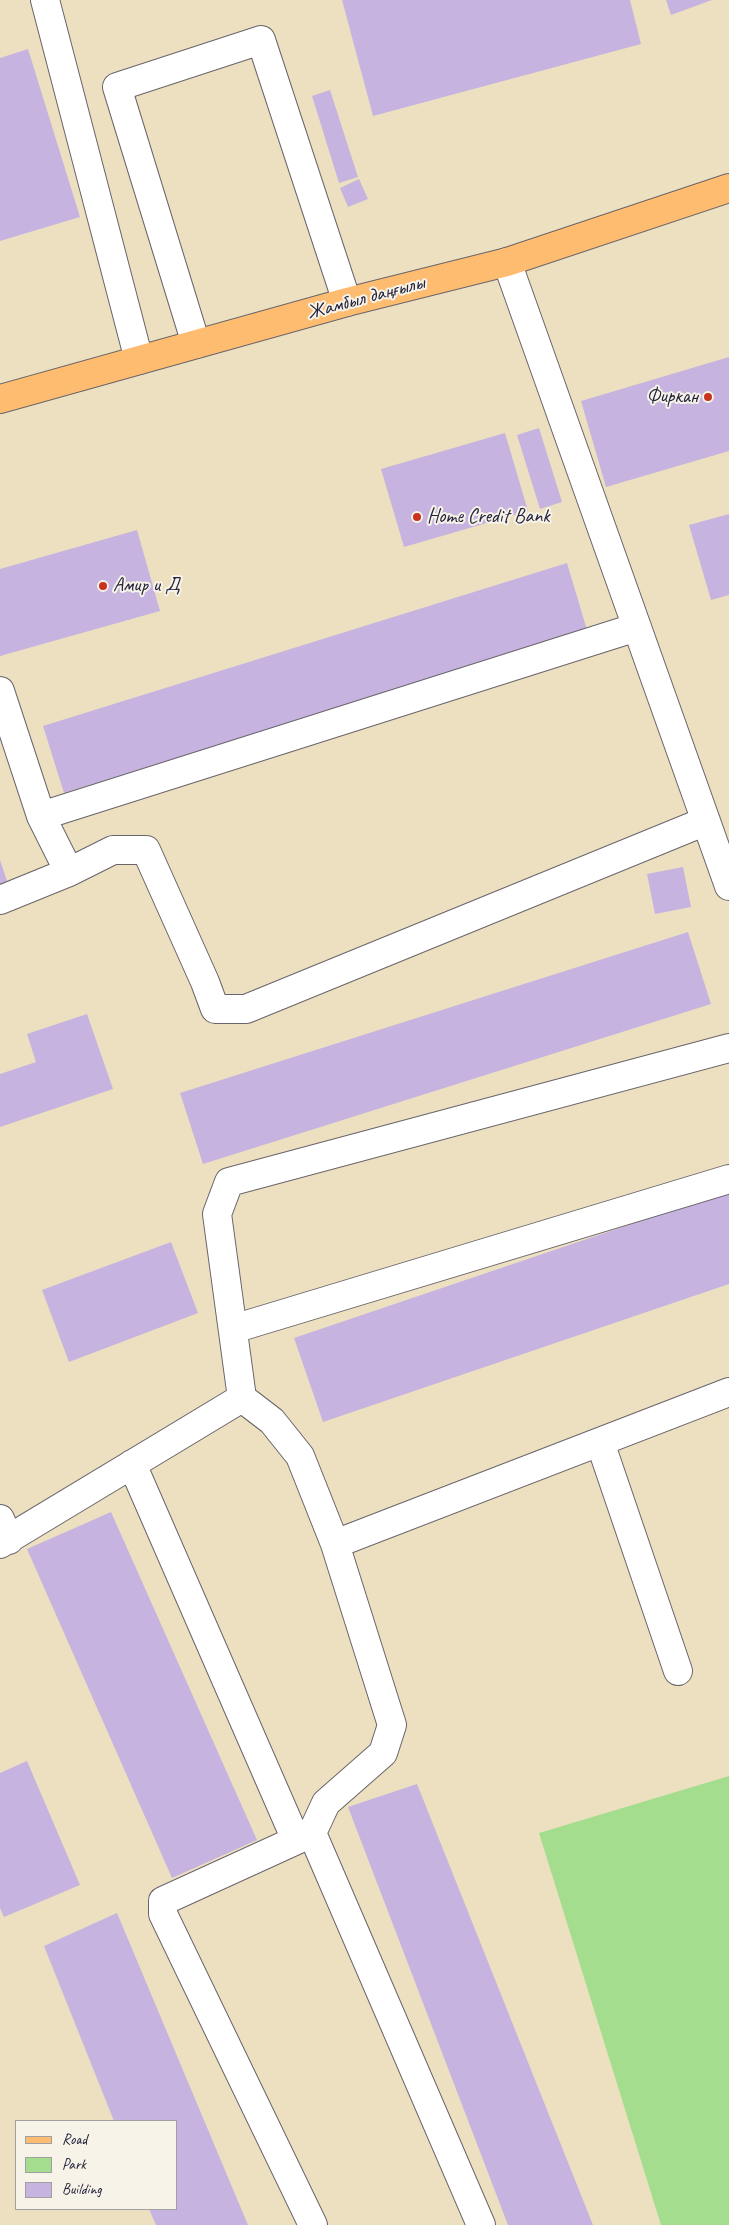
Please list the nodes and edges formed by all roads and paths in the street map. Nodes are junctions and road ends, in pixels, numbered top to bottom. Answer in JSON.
{"nodes":[{"id":1,"x":45,"y":0,"type":"edge"},
{"id":2,"x":729,"y":188,"type":"edge"},
{"id":3,"x":507,"y":262,"type":"junction"},
{"id":4,"x":347,"y":302,"type":"junction"},
{"id":5,"x":196,"y":344,"type":"junction"},
{"id":6,"x":139,"y":360,"type":"junction"},
{"id":7,"x":0,"y":399,"type":"edge"},
{"id":8,"x":637,"y":627,"type":"junction"},
{"id":9,"x":0,"y":691,"type":"edge"},
{"id":10,"x":40,"y":816,"type":"junction"},
{"id":11,"x":706,"y":821,"type":"junction"},
{"id":12,"x":69,"y":872,"type":"junction"},
{"id":13,"x":729,"y":886,"type":"edge"},
{"id":14,"x":0,"y":900,"type":"edge"},
{"id":15,"x":729,"y":1048,"type":"edge"},
{"id":16,"x":729,"y":1179,"type":"edge"},
{"id":17,"x":233,"y":1329,"type":"junction"},
{"id":18,"x":729,"y":1392,"type":"edge"},
{"id":19,"x":242,"y":1398,"type":"junction"},
{"id":20,"x":600,"y":1442,"type":"junction"},
{"id":21,"x":132,"y":1464,"type":"junction"},
{"id":22,"x":3,"y":1534,"type":"edge"},
{"id":23,"x":335,"y":1544,"type":"junction"},
{"id":24,"x":678,"y":1671,"type":"dead end"},
{"id":25,"x":304,"y":1836,"type":"junction"},
{"id":26,"x":313,"y":2225,"type":"edge"},
{"id":27,"x":481,"y":2225,"type":"edge"}],
"edges":[{"from":1,"to":6,"type":"street"},
{"from":2,"to":3,"type":"main road","name":"Жамбыл даңғылы"},
{"from":3,"to":4,"type":"main road","name":"Жамбыл даңғылы"},
{"from":3,"to":8,"type":"street"},
{"from":4,"to":5,"type":"main road","name":"Жамбыл даңғылы"},
{"from":4,"to":5,"type":"street"},
{"from":5,"to":6,"type":"main road","name":"Жамбыл даңғылы"},
{"from":6,"to":7,"type":"main road","name":"Жамбыл даңғылы"},
{"from":8,"to":10,"type":"street"},
{"from":8,"to":11,"type":"street"},
{"from":9,"to":10,"type":"street"},
{"from":10,"to":12,"type":"street"},
{"from":11,"to":12,"type":"street"},
{"from":11,"to":13,"type":"street"},
{"from":12,"to":14,"type":"street"},
{"from":15,"to":17,"type":"street"},
{"from":16,"to":17,"type":"street"},
{"from":17,"to":19,"type":"street"},
{"from":18,"to":20,"type":"street"},
{"from":19,"to":21,"type":"street"},
{"from":19,"to":23,"type":"street"},
{"from":20,"to":23,"type":"street"},
{"from":20,"to":24,"type":"street"},
{"from":21,"to":22,"type":"street"},
{"from":21,"to":25,"type":"street"},
{"from":23,"to":25,"type":"street"},
{"from":25,"to":26,"type":"street"},
{"from":25,"to":27,"type":"street"}]}
